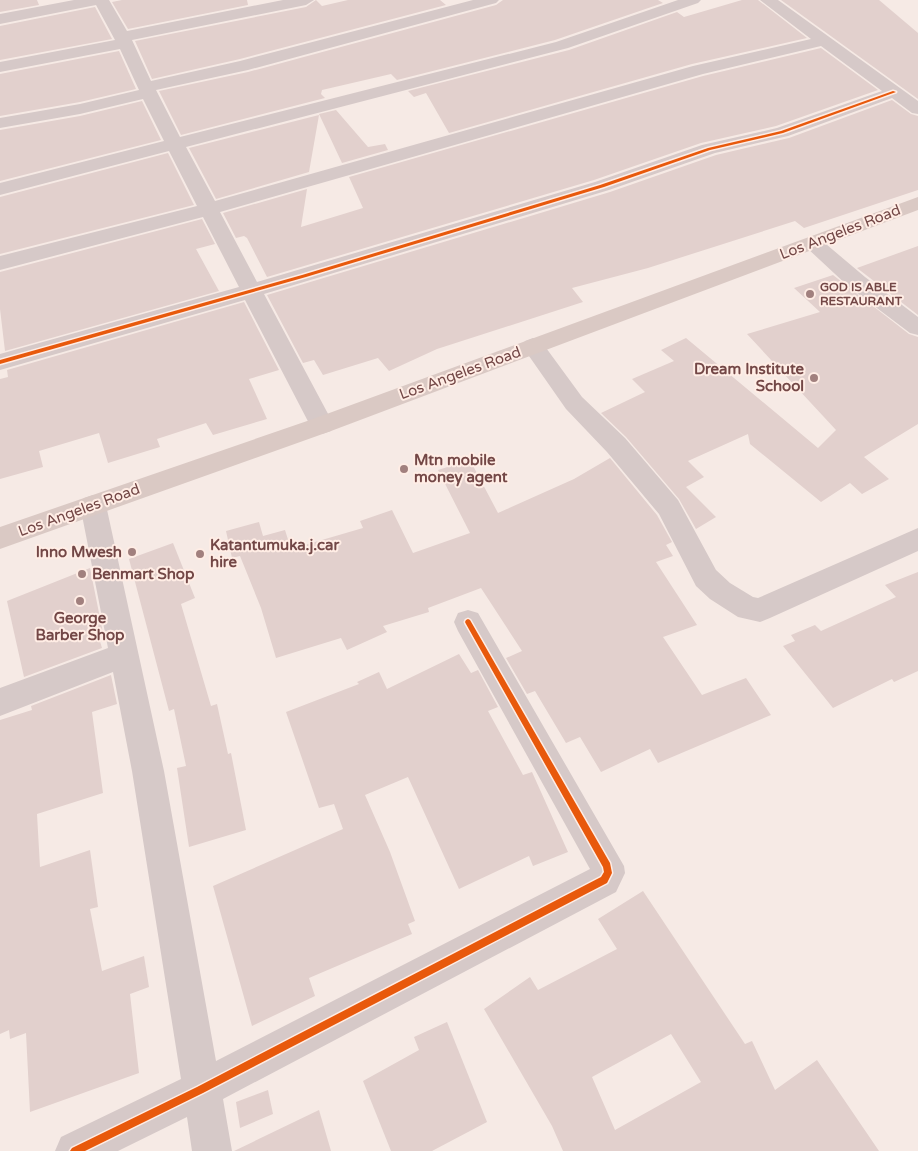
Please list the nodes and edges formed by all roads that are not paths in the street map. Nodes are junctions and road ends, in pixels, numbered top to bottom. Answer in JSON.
{"nodes":[{"id":1,"x":100,"y":0,"type":"edge"},
{"id":2,"x":306,"y":0,"type":"edge"},
{"id":3,"x":491,"y":0,"type":"edge"},
{"id":4,"x":693,"y":0,"type":"edge"},
{"id":5,"x":768,"y":0,"type":"edge"},
{"id":6,"x":0,"y":19,"type":"edge"},
{"id":7,"x":125,"y":40,"type":"junction"},
{"id":8,"x":824,"y":41,"type":"junction"},
{"id":9,"x":0,"y":67,"type":"edge"},
{"id":10,"x":147,"y":90,"type":"junction"},
{"id":11,"x":894,"y":92,"type":"junction"},
{"id":12,"x":918,"y":108,"type":"edge"},
{"id":13,"x":0,"y":123,"type":"edge"},
{"id":14,"x":175,"y":145,"type":"junction"},
{"id":15,"x":0,"y":189,"type":"edge"},
{"id":16,"x":918,"y":203,"type":"edge"},
{"id":17,"x":208,"y":211,"type":"junction"},
{"id":18,"x":813,"y":243,"type":"junction"},
{"id":19,"x":0,"y":263,"type":"edge"},
{"id":20,"x":251,"y":291,"type":"junction"},
{"id":21,"x":918,"y":328,"type":"edge"},
{"id":22,"x":533,"y":346,"type":"junction"},
{"id":23,"x":0,"y":362,"type":"edge"},
{"id":24,"x":322,"y":424,"type":"junction"},
{"id":25,"x":93,"y":505,"type":"junction"},
{"id":26,"x":0,"y":538,"type":"edge"},
{"id":27,"x":918,"y":539,"type":"edge"},
{"id":28,"x":468,"y":622,"type":"dead end"},
{"id":29,"x":124,"y":654,"type":"junction"},
{"id":30,"x":0,"y":702,"type":"edge"},
{"id":31,"x":200,"y":1090,"type":"junction"},
{"id":32,"x":75,"y":1151,"type":"edge"},
{"id":33,"x":212,"y":1151,"type":"edge"}],
"edges":[{"from":1,"to":6,"type":"street"},
{"from":1,"to":7,"type":"street"},
{"from":2,"to":7,"type":"street"},
{"from":3,"to":10,"type":"street"},
{"from":4,"to":14,"type":"street"},
{"from":5,"to":8,"type":"street"},
{"from":7,"to":9,"type":"street"},
{"from":7,"to":10,"type":"street"},
{"from":8,"to":11,"type":"street"},
{"from":8,"to":17,"type":"street"},
{"from":10,"to":13,"type":"street"},
{"from":10,"to":14,"type":"street"},
{"from":11,"to":12,"type":"street"},
{"from":11,"to":20,"type":"street"},
{"from":14,"to":15,"type":"street"},
{"from":14,"to":17,"type":"street"},
{"from":16,"to":18,"type":"main road","name":"Los Angeles Road"},
{"from":17,"to":19,"type":"street"},
{"from":17,"to":20,"type":"street"},
{"from":18,"to":21,"type":"street"},
{"from":18,"to":22,"type":"main road","name":"Los Angeles Road"},
{"from":20,"to":23,"type":"street"},
{"from":20,"to":24,"type":"street"},
{"from":22,"to":24,"type":"main road","name":"Los Angeles Road"},
{"from":22,"to":27,"type":"street"},
{"from":24,"to":25,"type":"main road","name":"Los Angeles Road"},
{"from":25,"to":26,"type":"main road","name":"Los Angeles Road"},
{"from":25,"to":29,"type":"street"},
{"from":28,"to":31,"type":"street"},
{"from":29,"to":30,"type":"street"},
{"from":29,"to":31,"type":"street"},
{"from":31,"to":32,"type":"street"},
{"from":31,"to":33,"type":"street"}]}
